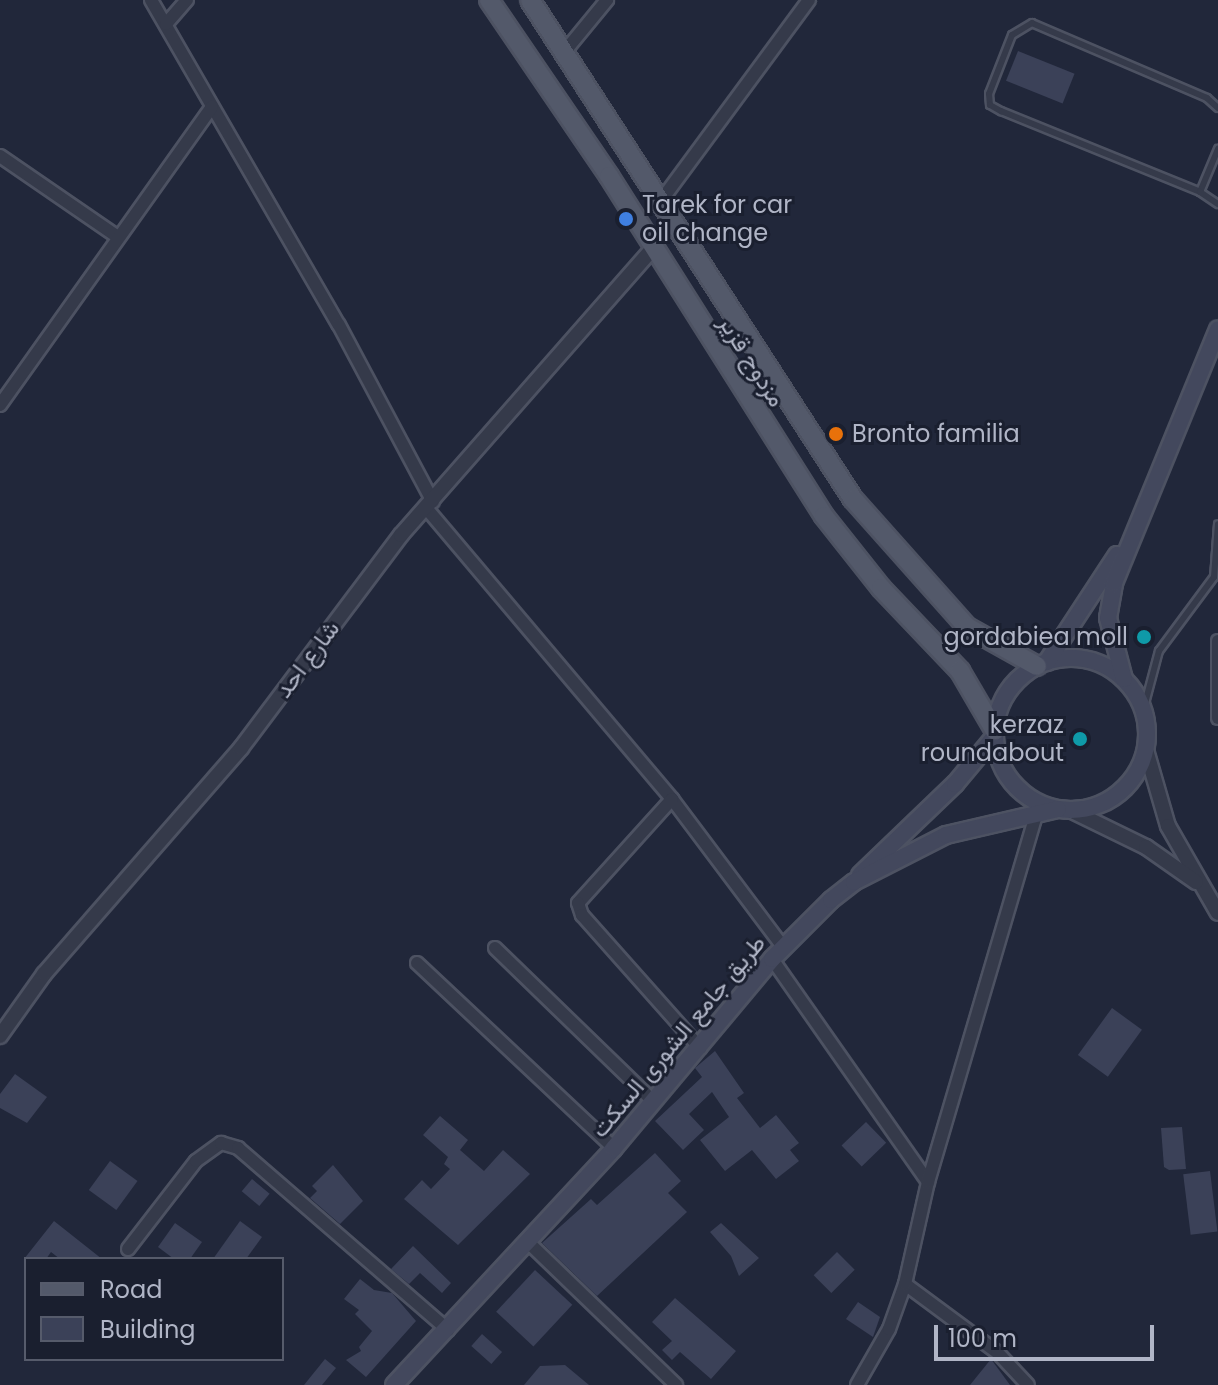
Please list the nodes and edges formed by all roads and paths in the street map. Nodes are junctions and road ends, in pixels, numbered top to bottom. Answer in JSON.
{"nodes":[{"id":1,"x":151,"y":0,"type":"edge"},
{"id":2,"x":187,"y":0,"type":"edge"},
{"id":3,"x":489,"y":0,"type":"edge"},
{"id":4,"x":530,"y":0,"type":"edge"},
{"id":5,"x":607,"y":0,"type":"edge"},
{"id":6,"x":809,"y":0,"type":"edge"},
{"id":7,"x":166,"y":24,"type":"junction"},
{"id":8,"x":566,"y":50,"type":"junction"},
{"id":9,"x":212,"y":107,"type":"junction"},
{"id":10,"x":1218,"y":108,"type":"edge"},
{"id":11,"x":1218,"y":149,"type":"edge"},
{"id":12,"x":0,"y":156,"type":"edge"},
{"id":13,"x":636,"y":158,"type":"junction"},
{"id":14,"x":609,"y":176,"type":"junction"},
{"id":15,"x":1200,"y":192,"type":"junction"},
{"id":16,"x":663,"y":198,"type":"junction"},
{"id":17,"x":1218,"y":204,"type":"edge"},
{"id":18,"x":118,"y":237,"type":"junction"},
{"id":19,"x":653,"y":248,"type":"junction"},
{"id":20,"x":1218,"y":330,"type":"edge"},
{"id":21,"x":0,"y":405,"type":"edge"},
{"id":22,"x":430,"y":506,"type":"junction"},
{"id":23,"x":1142,"y":512,"type":"junction"},
{"id":24,"x":1218,"y":524,"type":"edge"},
{"id":25,"x":1218,"y":641,"type":"edge"},
{"id":26,"x":1042,"y":664,"type":"junction"},
{"id":27,"x":1124,"y":679,"type":"junction"},
{"id":28,"x":1143,"y":711,"type":"junction"},
{"id":29,"x":1218,"y":718,"type":"edge"},
{"id":30,"x":995,"y":734,"type":"junction"},
{"id":31,"x":1146,"y":750,"type":"junction"},
{"id":32,"x":672,"y":799,"type":"junction"},
{"id":33,"x":1064,"y":810,"type":"junction"},
{"id":34,"x":1036,"y":815,"type":"junction"},
{"id":35,"x":854,"y":882,"type":"junction"},
{"id":36,"x":1205,"y":890,"type":"junction"},
{"id":37,"x":1218,"y":913,"type":"edge"},
{"id":38,"x":495,"y":948,"type":"dead end"},
{"id":39,"x":778,"y":954,"type":"junction"},
{"id":40,"x":417,"y":963,"type":"dead end"},
{"id":41,"x":0,"y":1036,"type":"edge"},
{"id":42,"x":700,"y":1048,"type":"junction"},
{"id":43,"x":654,"y":1102,"type":"junction"},
{"id":44,"x":614,"y":1148,"type":"junction"},
{"id":45,"x":928,"y":1182,"type":"junction"},
{"id":46,"x":528,"y":1242,"type":"junction"},
{"id":47,"x":128,"y":1249,"type":"dead end"},
{"id":48,"x":905,"y":1284,"type":"junction"},
{"id":49,"x":448,"y":1330,"type":"junction"},
{"id":50,"x":394,"y":1385,"type":"edge"},
{"id":51,"x":676,"y":1385,"type":"edge"},
{"id":52,"x":857,"y":1385,"type":"edge"},
{"id":53,"x":1028,"y":1385,"type":"edge"}],
"edges":[{"from":1,"to":7,"type":"street"},
{"from":2,"to":7,"type":"street"},
{"from":3,"to":14,"type":"main road","name":"مزدوج قزير"},
{"from":4,"to":8,"type":"main road","name":"مزدوج قزير"},
{"from":5,"to":8,"type":"street"},
{"from":6,"to":16,"type":"street"},
{"from":7,"to":9,"type":"street"},
{"from":8,"to":13,"type":"main road","name":"مزدوج قزير"},
{"from":9,"to":18,"type":"street"},
{"from":9,"to":22,"type":"street"},
{"from":10,"to":15,"type":"lane"},
{"from":11,"to":15,"type":"lane"},
{"from":12,"to":18,"type":"street"},
{"from":13,"to":14,"type":"main road"},
{"from":13,"to":16,"type":"main road","name":"مزدوج قزير"},
{"from":14,"to":19,"type":"main road","name":"مزدوج قزير"},
{"from":15,"to":17,"type":"lane"},
{"from":16,"to":26,"type":"main road","name":"مزدوج قزير"},
{"from":18,"to":21,"type":"street"},
{"from":19,"to":22,"type":"street","name":"شارع احد"},
{"from":19,"to":30,"type":"main road","name":"مزدوج قزير"},
{"from":20,"to":23,"type":"main road"},
{"from":22,"to":32,"type":"street"},
{"from":22,"to":41,"type":"street","name":"شارع احد"},
{"from":23,"to":26,"type":"main road"},
{"from":23,"to":27,"type":"main road"},
{"from":24,"to":28,"type":"lane"},
{"from":25,"to":29,"type":"street"},
{"from":26,"to":27,"type":"main road"},
{"from":26,"to":30,"type":"main road"},
{"from":27,"to":28,"type":"main road"},
{"from":28,"to":31,"type":"main road"},
{"from":30,"to":33,"type":"main road"},
{"from":30,"to":35,"type":"main road"},
{"from":31,"to":33,"type":"main road"},
{"from":31,"to":36,"type":"street"},
{"from":32,"to":39,"type":"street"},
{"from":32,"to":42,"type":"street"},
{"from":33,"to":34,"type":"main road","name":"طريق جامع الشورى السكت"},
{"from":33,"to":36,"type":"street"},
{"from":34,"to":35,"type":"main road","name":"طريق جامع الشورى السكت"},
{"from":34,"to":45,"type":"street"},
{"from":35,"to":39,"type":"main road","name":"طريق جامع الشورى السكت"},
{"from":36,"to":37,"type":"street"},
{"from":38,"to":43,"type":"street"},
{"from":39,"to":42,"type":"main road","name":"طريق جامع الشورى السكت"},
{"from":39,"to":45,"type":"street"},
{"from":40,"to":44,"type":"street"},
{"from":42,"to":43,"type":"main road","name":"طريق جامع الشورى السكت"},
{"from":43,"to":44,"type":"main road","name":"طريق جامع الشورى السكت"},
{"from":44,"to":46,"type":"main road","name":"طريق جامع الشورى السكت"},
{"from":45,"to":48,"type":"street"},
{"from":46,"to":49,"type":"main road","name":"طريق جامع الشورى السكت"},
{"from":46,"to":51,"type":"street"},
{"from":47,"to":49,"type":"street"},
{"from":48,"to":52,"type":"street"},
{"from":48,"to":53,"type":"street"},
{"from":49,"to":50,"type":"main road","name":"طريق جامع الشورى السكت"}]}
